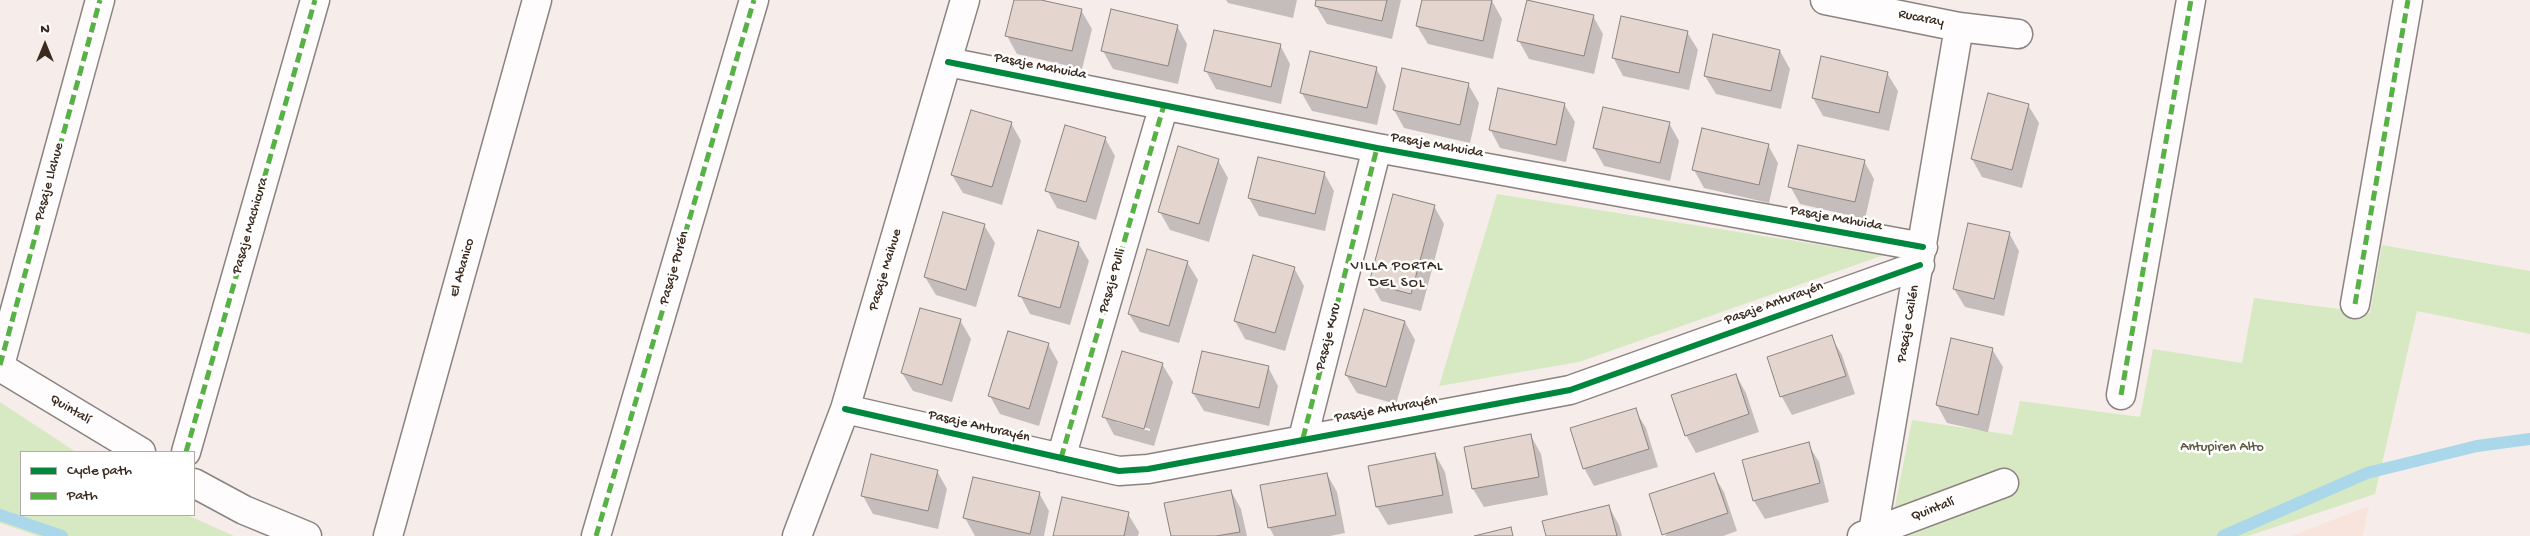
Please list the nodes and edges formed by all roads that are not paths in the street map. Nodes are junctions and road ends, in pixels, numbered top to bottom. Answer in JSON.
{"nodes":[{"id":1,"x":100,"y":0,"type":"edge"},
{"id":2,"x":315,"y":0,"type":"edge"},
{"id":3,"x":537,"y":0,"type":"edge"},
{"id":4,"x":754,"y":0,"type":"edge"},
{"id":5,"x":965,"y":0,"type":"edge"},
{"id":6,"x":1825,"y":0,"type":"edge"},
{"id":7,"x":2191,"y":0,"type":"edge"},
{"id":8,"x":2408,"y":0,"type":"edge"},
{"id":9,"x":1959,"y":27,"type":"junction"},
{"id":10,"x":2018,"y":34,"type":"dead end"},
{"id":11,"x":948,"y":62,"type":"junction"},
{"id":12,"x":1164,"y":104,"type":"junction"},
{"id":13,"x":1377,"y":148,"type":"junction"},
{"id":14,"x":1921,"y":256,"type":"junction"},
{"id":15,"x":2355,"y":304,"type":"dead end"},
{"id":16,"x":0,"y":366,"type":"edge"},
{"id":17,"x":2121,"y":396,"type":"dead end"},
{"id":18,"x":845,"y":409,"type":"junction"},
{"id":19,"x":1304,"y":438,"type":"junction"},
{"id":20,"x":139,"y":451,"type":"edge"},
{"id":21,"x":186,"y":451,"type":"edge"},
{"id":22,"x":1061,"y":458,"type":"junction"},
{"id":23,"x":2004,"y":483,"type":"dead end"},
{"id":24,"x":195,"y":484,"type":"edge"},
{"id":25,"x":1868,"y":534,"type":"edge"},
{"id":26,"x":307,"y":536,"type":"edge"},
{"id":27,"x":388,"y":536,"type":"edge"},
{"id":28,"x":596,"y":536,"type":"edge"},
{"id":29,"x":797,"y":536,"type":"edge"}],
"edges":[{"from":1,"to":16,"type":"street","name":"Pasaje Llahue"},
{"from":2,"to":21,"type":"street","name":"Pasaje Machicura"},
{"from":3,"to":27,"type":"street","name":"El Abanico"},
{"from":4,"to":28,"type":"street","name":"Pasaje Purén"},
{"from":5,"to":11,"type":"street","name":"Pasaje Maihue"},
{"from":6,"to":9,"type":"street","name":"Rucaray"},
{"from":7,"to":17,"type":"street"},
{"from":8,"to":15,"type":"street"},
{"from":9,"to":10,"type":"street","name":"Rucaray"},
{"from":9,"to":14,"type":"street","name":"Pasaje Cailén"},
{"from":11,"to":12,"type":"street","name":"Pasaje Mahuida"},
{"from":11,"to":18,"type":"street","name":"Pasaje Maihue"},
{"from":12,"to":13,"type":"street","name":"Pasaje Mahuida"},
{"from":12,"to":22,"type":"street","name":"Pasaje Pulli"},
{"from":13,"to":14,"type":"street","name":"Pasaje Mahuida"},
{"from":13,"to":19,"type":"street","name":"Pasaje Kuru"},
{"from":14,"to":19,"type":"street","name":"Pasaje Anturayén"},
{"from":14,"to":25,"type":"street","name":"Pasaje Cailén"},
{"from":16,"to":20,"type":"street","name":"Quintalí"},
{"from":18,"to":22,"type":"street","name":"Pasaje Anturayén"},
{"from":18,"to":29,"type":"street","name":"Pasaje Maihue"},
{"from":19,"to":22,"type":"street","name":"Pasaje Anturayén"},
{"from":23,"to":25,"type":"street","name":"Quintalí"},
{"from":24,"to":26,"type":"street"}]}
